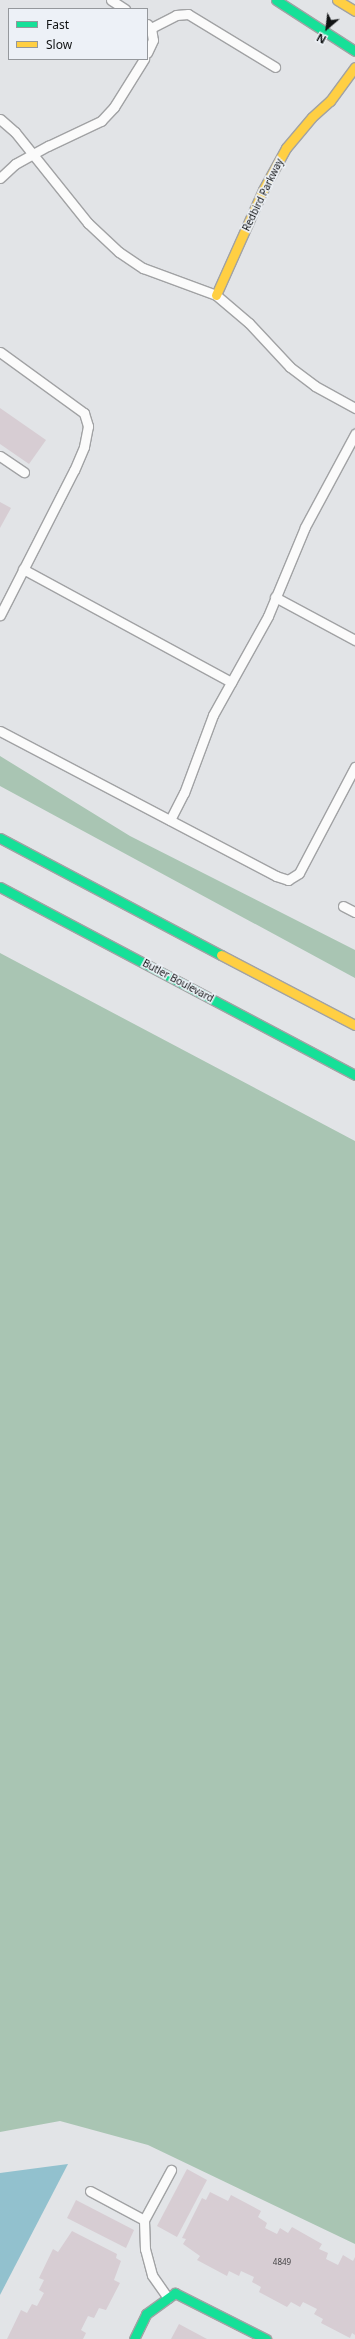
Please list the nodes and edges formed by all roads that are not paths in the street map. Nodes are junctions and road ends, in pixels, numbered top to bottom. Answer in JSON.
{"nodes":[{"id":1,"x":111,"y":0,"type":"edge"},
{"id":2,"x":276,"y":0,"type":"edge"},
{"id":3,"x":337,"y":0,"type":"edge"},
{"id":4,"x":124,"y":8,"type":"edge"},
{"id":5,"x":355,"y":11,"type":"edge"},
{"id":6,"x":149,"y":26,"type":"edge"},
{"id":7,"x":355,"y":51,"type":"edge"},
{"id":8,"x":148,"y":52,"type":"edge"},
{"id":9,"x":143,"y":60,"type":"edge"},
{"id":10,"x":275,"y":67,"type":"dead end"},
{"id":11,"x":355,"y":67,"type":"edge"},
{"id":12,"x":0,"y":120,"type":"edge"},
{"id":13,"x":32,"y":155,"type":"junction"},
{"id":14,"x":0,"y":178,"type":"edge"},
{"id":15,"x":216,"y":295,"type":"junction"},
{"id":16,"x":0,"y":352,"type":"edge"},
{"id":17,"x":355,"y":408,"type":"edge"},
{"id":18,"x":355,"y":434,"type":"edge"},
{"id":19,"x":0,"y":456,"type":"edge"},
{"id":20,"x":24,"y":472,"type":"dead end"},
{"id":21,"x":23,"y":569,"type":"junction"},
{"id":22,"x":275,"y":597,"type":"junction"},
{"id":23,"x":0,"y":615,"type":"edge"},
{"id":24,"x":355,"y":640,"type":"edge"},
{"id":25,"x":231,"y":682,"type":"junction"},
{"id":26,"x":0,"y":731,"type":"edge"},
{"id":27,"x":355,"y":767,"type":"edge"},
{"id":28,"x":170,"y":820,"type":"junction"},
{"id":29,"x":0,"y":838,"type":"edge"},
{"id":30,"x":0,"y":887,"type":"edge"},
{"id":31,"x":343,"y":906,"type":"dead end"},
{"id":32,"x":355,"y":912,"type":"edge"},
{"id":33,"x":355,"y":1025,"type":"edge"},
{"id":34,"x":355,"y":1075,"type":"edge"},
{"id":35,"x":171,"y":2170,"type":"dead end"},
{"id":36,"x":90,"y":2191,"type":"dead end"},
{"id":37,"x":144,"y":2220,"type":"junction"},
{"id":38,"x":168,"y":2298,"type":"junction"},
{"id":39,"x":134,"y":2339,"type":"edge"},
{"id":40,"x":266,"y":2339,"type":"edge"}],
"edges":[{"from":1,"to":4,"type":"lane"},
{"from":2,"to":7,"type":"main road"},
{"from":3,"to":5,"type":"main road"},
{"from":6,"to":8,"type":"lane"},
{"from":6,"to":10,"type":"lane"},
{"from":9,"to":13,"type":"lane"},
{"from":11,"to":15,"type":"main road","name":"Redbird Parkway"},
{"from":12,"to":13,"type":"lane"},
{"from":13,"to":14,"type":"lane"},
{"from":13,"to":15,"type":"lane"},
{"from":15,"to":17,"type":"lane"},
{"from":16,"to":21,"type":"lane"},
{"from":18,"to":22,"type":"lane"},
{"from":19,"to":20,"type":"lane"},
{"from":21,"to":23,"type":"lane"},
{"from":21,"to":25,"type":"lane"},
{"from":22,"to":24,"type":"lane"},
{"from":22,"to":25,"type":"lane"},
{"from":25,"to":28,"type":"lane"},
{"from":26,"to":28,"type":"lane"},
{"from":27,"to":28,"type":"lane"},
{"from":29,"to":33,"type":"main road"},
{"from":30,"to":34,"type":"main road","name":"Butler Boulevard"},
{"from":31,"to":32,"type":"lane"},
{"from":35,"to":37,"type":"lane"},
{"from":36,"to":37,"type":"lane"},
{"from":37,"to":38,"type":"lane"},
{"from":38,"to":39,"type":"main road"},
{"from":38,"to":40,"type":"main road"}]}
